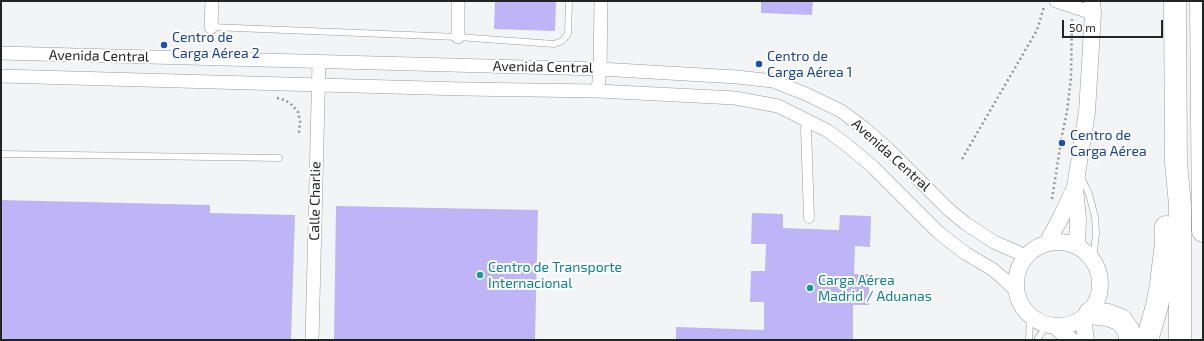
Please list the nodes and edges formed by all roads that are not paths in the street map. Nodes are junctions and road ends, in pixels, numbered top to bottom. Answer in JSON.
{"nodes":[{"id":1,"x":212,"y":1,"type":"edge"},
{"id":2,"x":458,"y":1,"type":"edge"},
{"id":3,"x":569,"y":1,"type":"edge"},
{"id":4,"x":601,"y":1,"type":"edge"},
{"id":5,"x":1056,"y":1,"type":"edge"},
{"id":6,"x":1175,"y":1,"type":"edge"},
{"id":7,"x":1201,"y":1,"type":"edge"},
{"id":8,"x":1092,"y":7,"type":"edge"},
{"id":9,"x":211,"y":27,"type":"joint"},
{"id":10,"x":458,"y":37,"type":"junction"},
{"id":11,"x":1,"y":53,"type":"edge"},
{"id":12,"x":319,"y":62,"type":"junction"},
{"id":13,"x":600,"y":69,"type":"junction"},
{"id":14,"x":1,"y":76,"type":"edge"},
{"id":15,"x":319,"y":84,"type":"junction"},
{"id":16,"x":598,"y":91,"type":"junction"},
{"id":17,"x":806,"y":128,"type":"dead end"},
{"id":18,"x":1,"y":154,"type":"edge"},
{"id":19,"x":279,"y":158,"type":"dead end"},
{"id":20,"x":1176,"y":162,"type":"junction"},
{"id":21,"x":1078,"y":169,"type":"junction"},
{"id":22,"x":1075,"y":187,"type":"junction"},
{"id":23,"x":1203,"y":193,"type":"edge"},
{"id":24,"x":809,"y":218,"type":"dead end"},
{"id":25,"x":1203,"y":231,"type":"edge"},
{"id":26,"x":1047,"y":243,"type":"junction"},
{"id":27,"x":1077,"y":247,"type":"junction"},
{"id":28,"x":1026,"y":256,"type":"junction"},
{"id":29,"x":1093,"y":260,"type":"junction"},
{"id":30,"x":1015,"y":290,"type":"junction"},
{"id":31,"x":1087,"y":316,"type":"junction"},
{"id":32,"x":1030,"y":317,"type":"junction"},
{"id":33,"x":1051,"y":326,"type":"junction"},
{"id":34,"x":312,"y":340,"type":"edge"},
{"id":35,"x":1029,"y":340,"type":"edge"},
{"id":36,"x":1037,"y":340,"type":"edge"},
{"id":37,"x":1071,"y":340,"type":"edge"},
{"id":38,"x":1086,"y":340,"type":"edge"},
{"id":39,"x":1131,"y":340,"type":"edge"},
{"id":40,"x":1147,"y":340,"type":"edge"},
{"id":41,"x":1180,"y":340,"type":"edge"}],
"edges":[{"from":1,"to":9,"type":"street"},
{"from":2,"to":10,"type":"street"},
{"from":3,"to":10,"type":"lane"},
{"from":4,"to":13,"type":"street"},
{"from":5,"to":8,"type":"street"},
{"from":6,"to":20,"type":"highway"},
{"from":7,"to":23,"type":"highway"},
{"from":8,"to":21,"type":"street"},
{"from":9,"to":10,"type":"lane"},
{"from":11,"to":12,"type":"street","name":"Avenida Central"},
{"from":12,"to":13,"type":"street","name":"Avenida Central"},
{"from":12,"to":15,"type":"street","name":"Calle Charlie"},
{"from":13,"to":16,"type":"street"},
{"from":13,"to":28,"type":"street","name":"Avenida Central"},
{"from":14,"to":15,"type":"street","name":"Avenida Central"},
{"from":15,"to":16,"type":"street","name":"Avenida Central"},
{"from":15,"to":34,"type":"street","name":"Calle Charlie"},
{"from":16,"to":30,"type":"street","name":"Avenida Central"},
{"from":17,"to":24,"type":"street"},
{"from":18,"to":19,"type":"lane"},
{"from":20,"to":40,"type":"highway"},
{"from":20,"to":41,"type":"highway"},
{"from":21,"to":22,"type":"street"},
{"from":21,"to":29,"type":"lane"},
{"from":22,"to":26,"type":"street"},
{"from":22,"to":27,"type":"street"},
{"from":23,"to":25,"type":"highway"},
{"from":26,"to":27,"type":"street"},
{"from":26,"to":28,"type":"street"},
{"from":27,"to":29,"type":"street"},
{"from":28,"to":30,"type":"street"},
{"from":29,"to":31,"type":"street"},
{"from":30,"to":32,"type":"street"},
{"from":31,"to":33,"type":"street"},
{"from":31,"to":38,"type":"street"},
{"from":31,"to":39,"type":"highway"},
{"from":32,"to":33,"type":"street"},
{"from":32,"to":35,"type":"lane"},
{"from":33,"to":36,"type":"lane"},
{"from":33,"to":37,"type":"street"}]}
